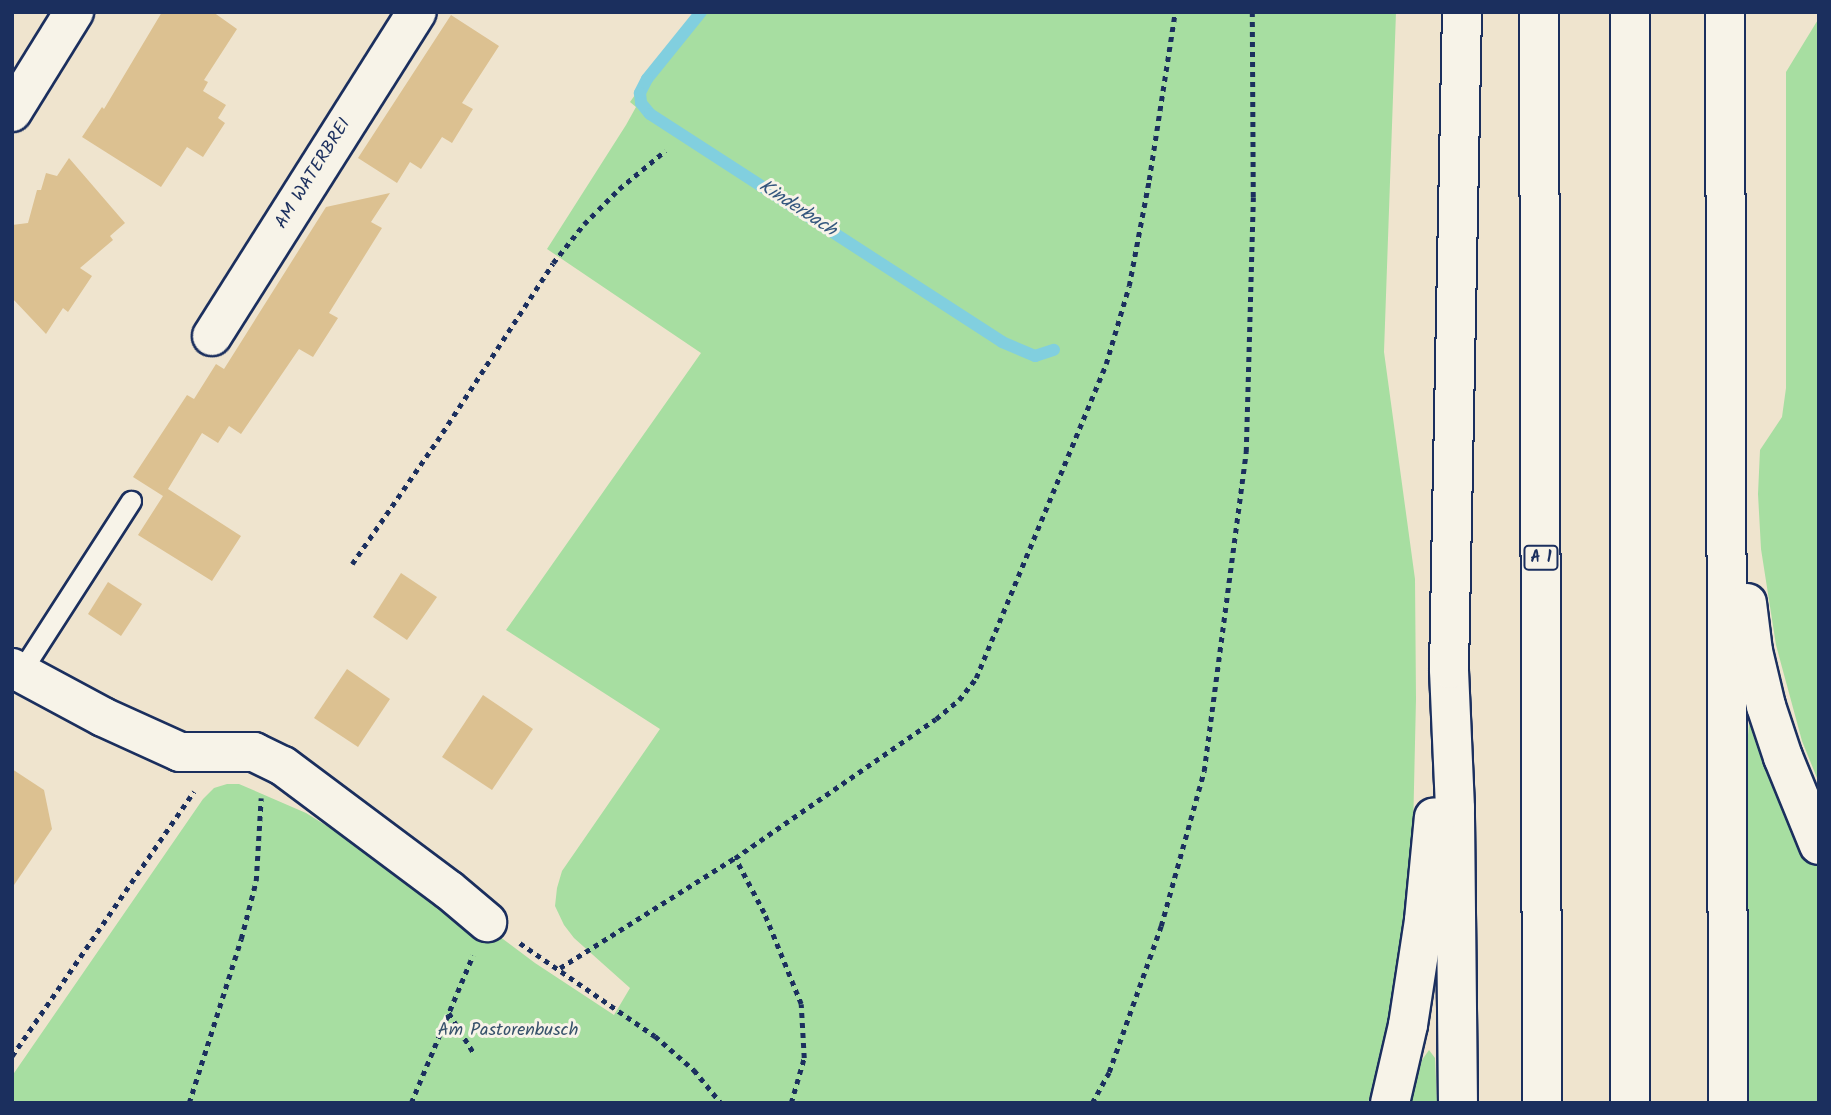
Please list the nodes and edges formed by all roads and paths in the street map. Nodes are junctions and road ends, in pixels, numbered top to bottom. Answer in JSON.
{"nodes":[{"id":1,"x":74,"y":12,"type":"edge"},
{"id":2,"x":417,"y":12,"type":"edge"},
{"id":3,"x":1175,"y":12,"type":"edge"},
{"id":4,"x":1252,"y":12,"type":"edge"},
{"id":5,"x":1462,"y":12,"type":"edge"},
{"id":6,"x":1539,"y":12,"type":"edge"},
{"id":7,"x":1630,"y":12,"type":"edge"},
{"id":8,"x":1725,"y":12,"type":"edge"},
{"id":9,"x":12,"y":111,"type":"edge"},
{"id":10,"x":665,"y":151,"type":"dead end"},
{"id":11,"x":212,"y":336,"type":"dead end"},
{"id":12,"x":1727,"y":344,"type":"junction"},
{"id":13,"x":131,"y":500,"type":"dead end"},
{"id":14,"x":352,"y":564,"type":"dead end"},
{"id":15,"x":1449,"y":669,"type":"junction"},
{"id":16,"x":16,"y":671,"type":"edge"},
{"id":17,"x":224,"y":752,"type":"junction"},
{"id":18,"x":267,"y":758,"type":"junction"},
{"id":19,"x":1819,"y":845,"type":"edge"},
{"id":20,"x":734,"y":858,"type":"junction"},
{"id":21,"x":487,"y":922,"type":"junction"},
{"id":22,"x":560,"y":968,"type":"junction"},
{"id":23,"x":449,"y":1013,"type":"junction"},
{"id":24,"x":475,"y":1055,"type":"dead end"},
{"id":25,"x":12,"y":1056,"type":"edge"},
{"id":26,"x":189,"y":1103,"type":"edge"},
{"id":27,"x":411,"y":1103,"type":"edge"},
{"id":28,"x":721,"y":1103,"type":"edge"},
{"id":29,"x":791,"y":1103,"type":"edge"},
{"id":30,"x":1092,"y":1103,"type":"edge"},
{"id":31,"x":1390,"y":1103,"type":"edge"},
{"id":32,"x":1458,"y":1103,"type":"edge"},
{"id":33,"x":1542,"y":1103,"type":"edge"},
{"id":34,"x":1630,"y":1103,"type":"edge"},
{"id":35,"x":1728,"y":1103,"type":"edge"}],
"edges":[{"from":1,"to":9,"type":"main road"},
{"from":2,"to":11,"type":"main road","name":"AM WATERBREI"},
{"from":3,"to":20,"type":"path"},
{"from":4,"to":30,"type":"path"},
{"from":5,"to":15,"type":"main road"},
{"from":6,"to":33,"type":"main road","number":"A 1"},
{"from":7,"to":34,"type":"main road"},
{"from":8,"to":12,"type":"main road"},
{"from":10,"to":14,"type":"path"},
{"from":12,"to":19,"type":"main road"},
{"from":12,"to":35,"type":"main road"},
{"from":13,"to":16,"type":"lane"},
{"from":15,"to":31,"type":"main road"},
{"from":15,"to":32,"type":"main road"},
{"from":16,"to":17,"type":"main road"},
{"from":17,"to":18,"type":"main road"},
{"from":17,"to":25,"type":"path"},
{"from":18,"to":21,"type":"main road"},
{"from":18,"to":26,"type":"path"},
{"from":20,"to":22,"type":"path"},
{"from":20,"to":29,"type":"path"},
{"from":21,"to":22,"type":"path"},
{"from":21,"to":23,"type":"path"},
{"from":22,"to":28,"type":"path"},
{"from":23,"to":24,"type":"path"},
{"from":23,"to":27,"type":"path"}]}
